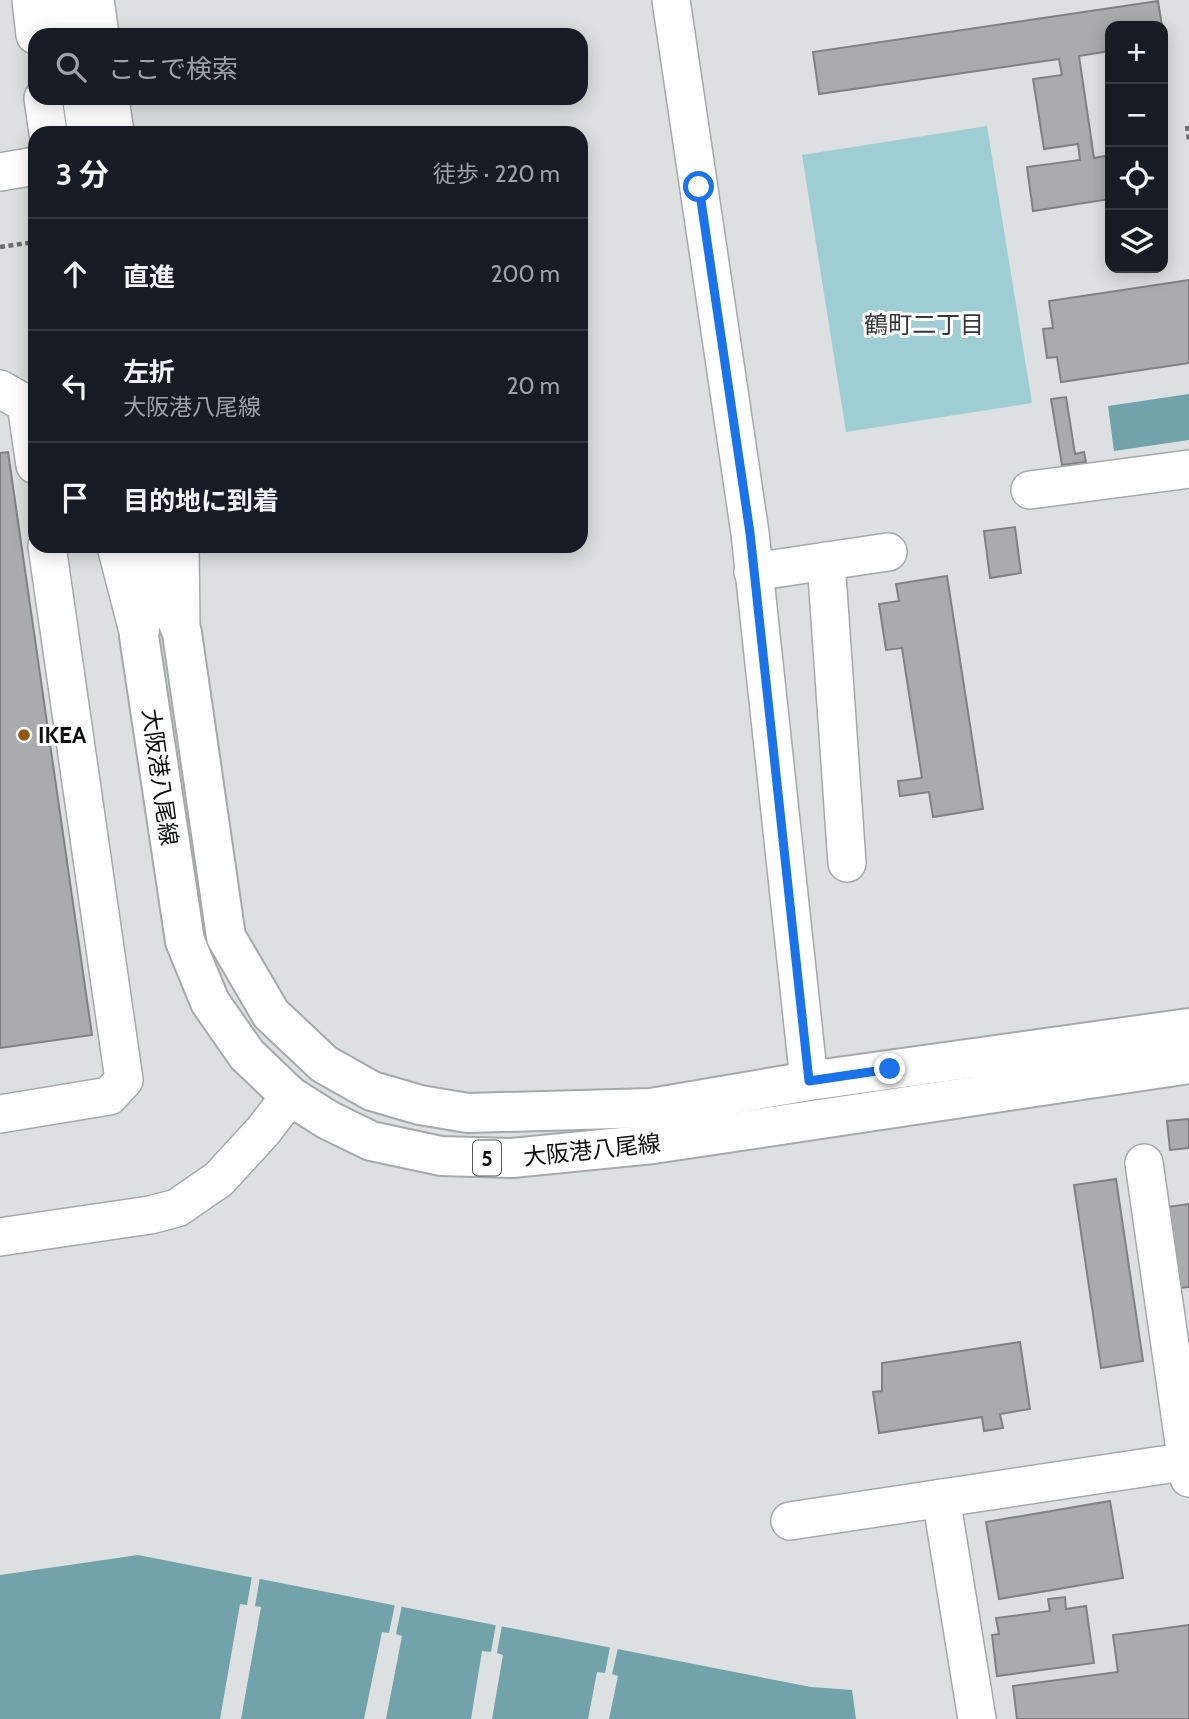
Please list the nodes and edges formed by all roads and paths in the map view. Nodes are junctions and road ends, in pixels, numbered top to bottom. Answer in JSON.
{"nodes":[{"id":1,"x":31,"y":0,"type":"edge"},
{"id":2,"x":67,"y":0,"type":"edge"},
{"id":3,"x":94,"y":0,"type":"edge"},
{"id":4,"x":671,"y":0,"type":"edge"},
{"id":5,"x":34,"y":28,"type":"edge"},
{"id":6,"x":71,"y":28,"type":"edge"},
{"id":7,"x":99,"y":28,"type":"edge"},
{"id":8,"x":44,"y":105,"type":"edge"},
{"id":9,"x":83,"y":105,"type":"edge"},
{"id":10,"x":111,"y":105,"type":"edge"},
{"id":11,"x":47,"y":126,"type":"edge"},
{"id":12,"x":86,"y":126,"type":"edge"},
{"id":13,"x":115,"y":126,"type":"edge"},
{"id":14,"x":1187,"y":126,"type":"dead end"},
{"id":15,"x":1189,"y":140,"type":"edge"},
{"id":16,"x":28,"y":167,"type":"edge"},
{"id":17,"x":0,"y":172,"type":"edge"},
{"id":18,"x":28,"y":243,"type":"edge"},
{"id":19,"x":0,"y":247,"type":"edge"},
{"id":20,"x":0,"y":389,"type":"edge"},
{"id":21,"x":28,"y":418,"type":"edge"},
{"id":22,"x":1189,"y":468,"type":"edge"},
{"id":23,"x":1030,"y":490,"type":"dead end"},
{"id":24,"x":888,"y":552,"type":"dead end"},
{"id":25,"x":48,"y":553,"type":"edge"},
{"id":26,"x":148,"y":553,"type":"edge"},
{"id":27,"x":151,"y":553,"type":"edge"},
{"id":28,"x":826,"y":561,"type":"junction"},
{"id":29,"x":753,"y":572,"type":"junction"},
{"id":30,"x":847,"y":863,"type":"dead end"},
{"id":31,"x":1189,"y":1028,"type":"edge"},
{"id":32,"x":1189,"y":1064,"type":"edge"},
{"id":33,"x":809,"y":1081,"type":"junction"},
{"id":34,"x":290,"y":1096,"type":"junction"},
{"id":35,"x":0,"y":1114,"type":"edge"},
{"id":36,"x":1144,"y":1163,"type":"dead end"},
{"id":37,"x":0,"y":1237,"type":"edge"},
{"id":38,"x":1188,"y":1467,"type":"edge"},
{"id":39,"x":941,"y":1498,"type":"junction"},
{"id":40,"x":790,"y":1521,"type":"dead end"},
{"id":41,"x":977,"y":1719,"type":"edge"}],
"edges":[{"from":1,"to":5,"type":"street"},
{"from":2,"to":6,"type":"main road"},
{"from":3,"to":7,"type":"street"},
{"from":4,"to":29,"type":"street"},
{"from":8,"to":11,"type":"street"},
{"from":9,"to":12,"type":"main road"},
{"from":10,"to":13,"type":"street"},
{"from":14,"to":15,"type":"path"},
{"from":16,"to":17,"type":"street"},
{"from":18,"to":19,"type":"path"},
{"from":20,"to":21,"type":"street"},
{"from":22,"to":23,"type":"street"},
{"from":24,"to":28,"type":"street"},
{"from":25,"to":35,"type":"street"},
{"from":26,"to":34,"type":"main road","name":"大阪港八尾線","number":"5"},
{"from":27,"to":33,"type":"main road","name":"大阪港八尾線","number":"5"},
{"from":28,"to":29,"type":"street"},
{"from":28,"to":30,"type":"street"},
{"from":29,"to":33,"type":"street"},
{"from":31,"to":33,"type":"main road","name":"大阪港八尾線","number":"5"},
{"from":32,"to":34,"type":"main road","name":"大阪港八尾線","number":"5"},
{"from":34,"to":37,"type":"street"},
{"from":36,"to":38,"type":"street"},
{"from":38,"to":39,"type":"street"},
{"from":39,"to":40,"type":"street"},
{"from":39,"to":41,"type":"street"}]}
